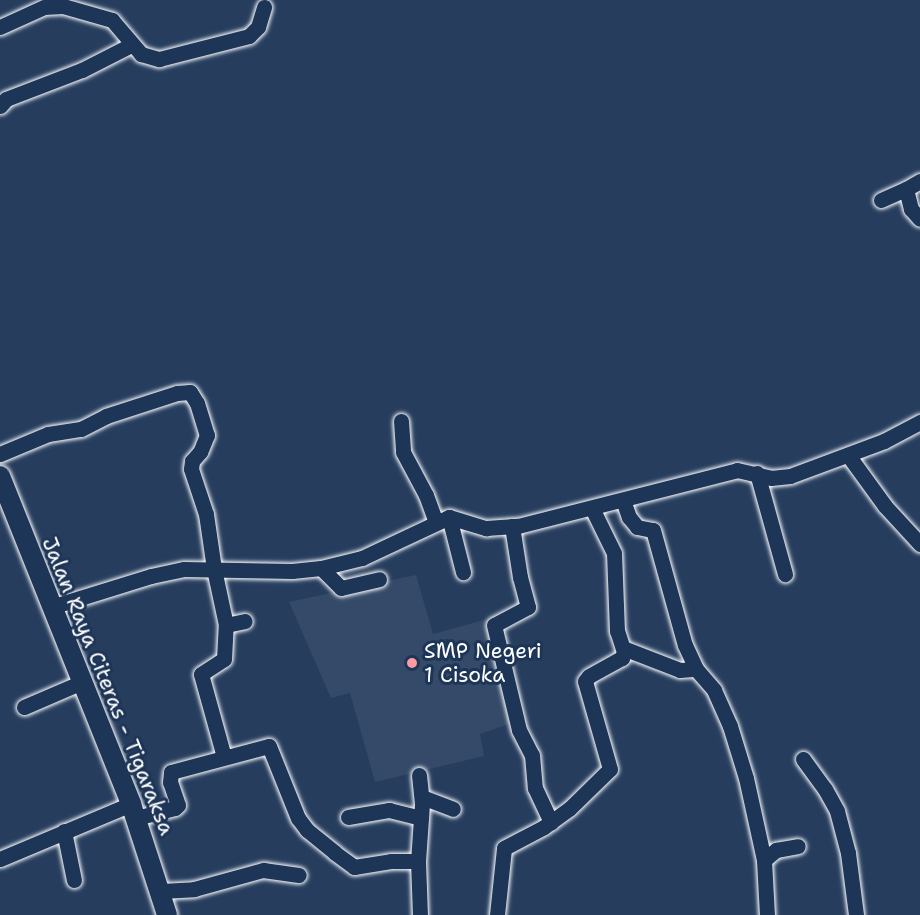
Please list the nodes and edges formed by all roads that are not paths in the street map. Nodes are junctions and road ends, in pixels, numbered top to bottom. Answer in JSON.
{"nodes":[{"id":1,"x":264,"y":7,"type":"dead end"},
{"id":2,"x":0,"y":27,"type":"edge"},
{"id":3,"x":131,"y":45,"type":"junction"},
{"id":4,"x":0,"y":106,"type":"edge"},
{"id":5,"x":913,"y":185,"type":"edge"},
{"id":6,"x":881,"y":200,"type":"dead end"},
{"id":7,"x":920,"y":219,"type":"edge"},
{"id":8,"x":401,"y":421,"type":"dead end"},
{"id":9,"x":920,"y":422,"type":"edge"},
{"id":10,"x":0,"y":454,"type":"edge"},
{"id":11,"x":848,"y":455,"type":"junction"},
{"id":12,"x":757,"y":472,"type":"junction"},
{"id":13,"x":0,"y":476,"type":"edge"},
{"id":14,"x":623,"y":500,"type":"junction"},
{"id":15,"x":592,"y":508,"type":"junction"},
{"id":16,"x":443,"y":520,"type":"junction"},
{"id":17,"x":512,"y":526,"type":"junction"},
{"id":18,"x":920,"y":544,"type":"edge"},
{"id":19,"x":321,"y":568,"type":"junction"},
{"id":20,"x":213,"y":569,"type":"junction"},
{"id":21,"x":463,"y":572,"type":"dead end"},
{"id":22,"x":785,"y":574,"type":"dead end"},
{"id":23,"x":379,"y":579,"type":"dead end"},
{"id":24,"x":51,"y":608,"type":"junction"},
{"id":25,"x":245,"y":621,"type":"dead end"},
{"id":26,"x":226,"y":626,"type":"junction"},
{"id":27,"x":623,"y":648,"type":"junction"},
{"id":28,"x":696,"y":669,"type":"junction"},
{"id":29,"x":82,"y":681,"type":"junction"},
{"id":30,"x":24,"y":707,"type":"dead end"},
{"id":31,"x":224,"y":757,"type":"junction"},
{"id":32,"x":803,"y":759,"type":"dead end"},
{"id":33,"x":419,"y":775,"type":"dead end"},
{"id":34,"x":422,"y":797,"type":"junction"},
{"id":35,"x":453,"y":809,"type":"dead end"},
{"id":36,"x":134,"y":811,"type":"junction"},
{"id":37,"x":348,"y":818,"type":"dead end"},
{"id":38,"x":421,"y":818,"type":"junction"},
{"id":39,"x":550,"y":823,"type":"junction"},
{"id":40,"x":64,"y":831,"type":"junction"},
{"id":41,"x":798,"y":846,"type":"dead end"},
{"id":42,"x":0,"y":859,"type":"edge"},
{"id":43,"x":764,"y":860,"type":"junction"},
{"id":44,"x":418,"y":861,"type":"junction"},
{"id":45,"x":299,"y":875,"type":"dead end"},
{"id":46,"x":74,"y":880,"type":"dead end"},
{"id":47,"x":161,"y":891,"type":"junction"},
{"id":48,"x":166,"y":915,"type":"edge"},
{"id":49,"x":420,"y":915,"type":"edge"},
{"id":50,"x":496,"y":915,"type":"edge"},
{"id":51,"x":767,"y":915,"type":"edge"},
{"id":52,"x":856,"y":915,"type":"edge"}],
"edges":[{"from":1,"to":3,"type":"street"},
{"from":2,"to":3,"type":"street"},
{"from":3,"to":4,"type":"street"},
{"from":5,"to":6,"type":"street"},
{"from":5,"to":7,"type":"street"},
{"from":8,"to":16,"type":"street"},
{"from":9,"to":11,"type":"street"},
{"from":10,"to":20,"type":"street"},
{"from":11,"to":12,"type":"street"},
{"from":11,"to":18,"type":"street"},
{"from":12,"to":14,"type":"street"},
{"from":12,"to":22,"type":"street"},
{"from":13,"to":24,"type":"main road","name":"Jalan Raya Citeras - Tigaraksa"},
{"from":14,"to":15,"type":"street"},
{"from":14,"to":28,"type":"street"},
{"from":15,"to":17,"type":"street"},
{"from":15,"to":27,"type":"street"},
{"from":16,"to":17,"type":"street"},
{"from":16,"to":19,"type":"street"},
{"from":16,"to":21,"type":"street"},
{"from":17,"to":39,"type":"street"},
{"from":19,"to":20,"type":"street"},
{"from":19,"to":23,"type":"street"},
{"from":20,"to":24,"type":"street"},
{"from":20,"to":26,"type":"street"},
{"from":24,"to":29,"type":"main road","name":"Jalan Raya Citeras - Tigaraksa"},
{"from":25,"to":26,"type":"street"},
{"from":26,"to":31,"type":"street"},
{"from":27,"to":28,"type":"street"},
{"from":27,"to":39,"type":"street"},
{"from":28,"to":43,"type":"street"},
{"from":29,"to":30,"type":"street"},
{"from":29,"to":36,"type":"main road","name":"Jalan Raya Citeras - Tigaraksa"},
{"from":31,"to":36,"type":"street"},
{"from":31,"to":44,"type":"street"},
{"from":32,"to":52,"type":"street"},
{"from":33,"to":34,"type":"street"},
{"from":34,"to":35,"type":"street"},
{"from":34,"to":38,"type":"street"},
{"from":36,"to":40,"type":"street"},
{"from":36,"to":47,"type":"main road","name":"Jalan Raya Citeras - Tigaraksa"},
{"from":37,"to":38,"type":"street"},
{"from":38,"to":44,"type":"street"},
{"from":39,"to":50,"type":"street"},
{"from":40,"to":42,"type":"street"},
{"from":40,"to":46,"type":"street"},
{"from":41,"to":43,"type":"street"},
{"from":43,"to":51,"type":"street"},
{"from":44,"to":49,"type":"street"},
{"from":45,"to":47,"type":"street"},
{"from":47,"to":48,"type":"main road","name":"Jalan Raya Citeras - Tigaraksa"}]}
